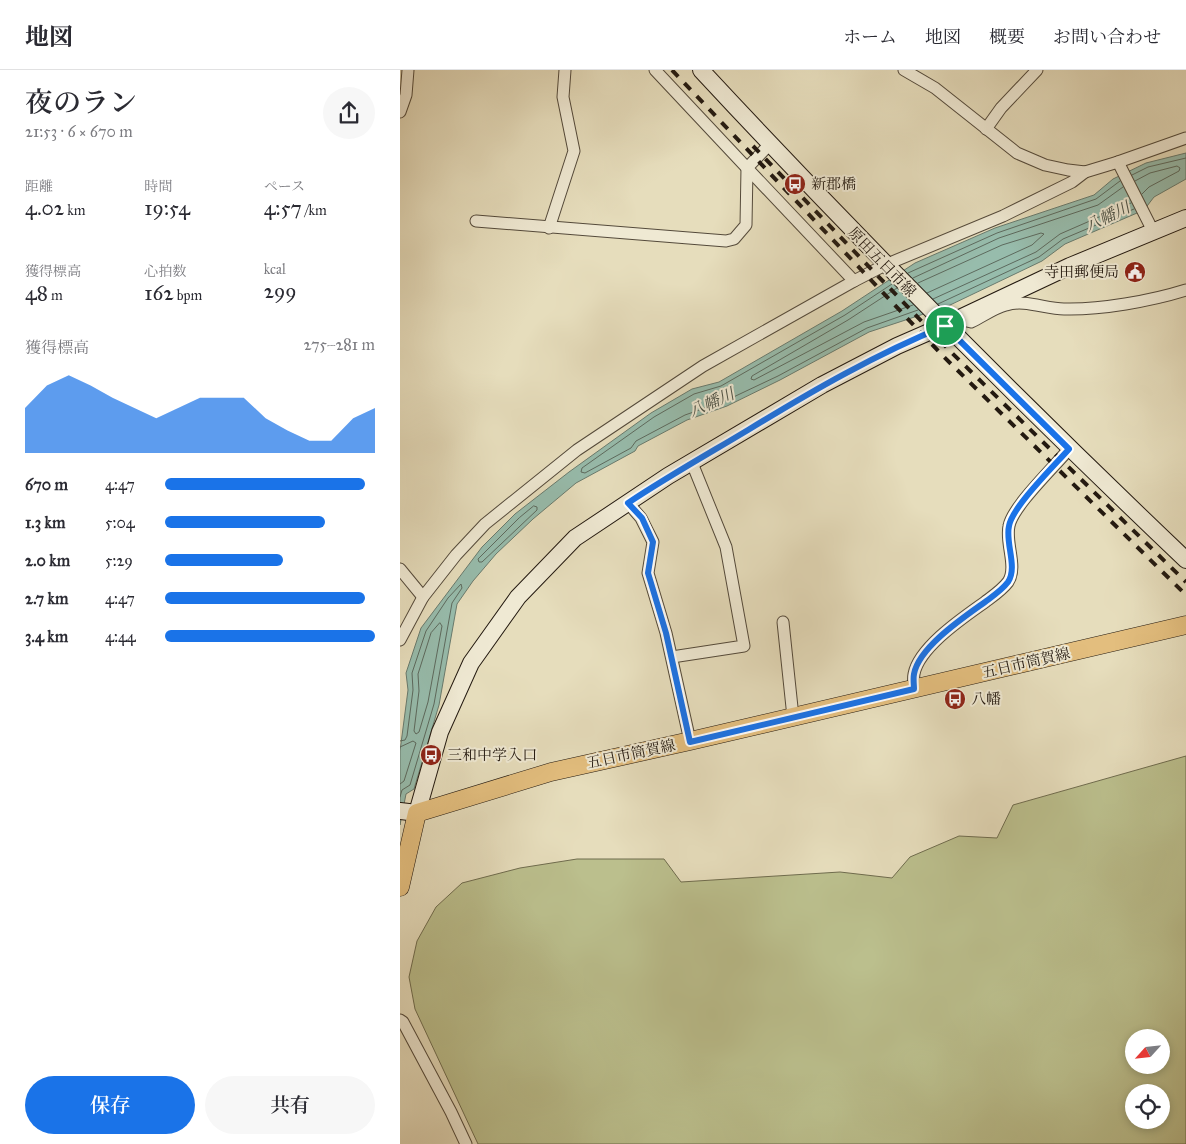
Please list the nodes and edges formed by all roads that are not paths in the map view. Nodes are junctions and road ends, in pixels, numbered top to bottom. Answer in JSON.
{"nodes":[{"id":1,"x":408,"y":70,"type":"edge"},
{"id":2,"x":565,"y":70,"type":"edge"},
{"id":3,"x":655,"y":70,"type":"edge"},
{"id":4,"x":701,"y":70,"type":"edge"},
{"id":5,"x":904,"y":70,"type":"edge"},
{"id":6,"x":1037,"y":70,"type":"edge"},
{"id":7,"x":400,"y":112,"type":"edge"},
{"id":8,"x":986,"y":130,"type":"junction"},
{"id":9,"x":1186,"y":138,"type":"edge"},
{"id":10,"x":770,"y":144,"type":"junction"},
{"id":11,"x":1120,"y":165,"type":"junction"},
{"id":12,"x":747,"y":168,"type":"junction"},
{"id":13,"x":1085,"y":172,"type":"junction"},
{"id":14,"x":1186,"y":218,"type":"edge"},
{"id":15,"x":476,"y":221,"type":"dead end"},
{"id":16,"x":550,"y":228,"type":"junction"},
{"id":17,"x":1152,"y":228,"type":"junction"},
{"id":18,"x":887,"y":268,"type":"junction"},
{"id":19,"x":854,"y":281,"type":"junction"},
{"id":20,"x":1186,"y":290,"type":"edge"},
{"id":21,"x":947,"y":321,"type":"junction"},
{"id":22,"x":1069,"y":449,"type":"junction"},
{"id":23,"x":692,"y":463,"type":"junction"},
{"id":24,"x":628,"y":503,"type":"junction"},
{"id":25,"x":1186,"y":560,"type":"edge"},
{"id":26,"x":400,"y":569,"type":"edge"},
{"id":27,"x":423,"y":598,"type":"junction"},
{"id":28,"x":782,"y":622,"type":"dead end"},
{"id":29,"x":1186,"y":625,"type":"edge"},
{"id":30,"x":400,"y":640,"type":"edge"},
{"id":31,"x":672,"y":657,"type":"junction"},
{"id":32,"x":914,"y":689,"type":"junction"},
{"id":33,"x":793,"y":717,"type":"junction"},
{"id":34,"x":690,"y":742,"type":"junction"},
{"id":35,"x":408,"y":811,"type":"edge"},
{"id":36,"x":400,"y":887,"type":"edge"},
{"id":37,"x":400,"y":1020,"type":"edge"},
{"id":38,"x":466,"y":1144,"type":"edge"}],
"edges":[{"from":1,"to":7,"type":"street"},
{"from":2,"to":16,"type":"street"},
{"from":3,"to":12,"type":"street"},
{"from":4,"to":10,"type":"street","name":"原田五日市線"},
{"from":5,"to":8,"type":"street"},
{"from":6,"to":8,"type":"street"},
{"from":8,"to":13,"type":"street"},
{"from":9,"to":11,"type":"street"},
{"from":10,"to":12,"type":"street"},
{"from":10,"to":18,"type":"street","name":"原田五日市線"},
{"from":11,"to":13,"type":"street"},
{"from":11,"to":17,"type":"street"},
{"from":12,"to":16,"type":"street"},
{"from":12,"to":19,"type":"street"},
{"from":13,"to":18,"type":"street"},
{"from":14,"to":17,"type":"street"},
{"from":15,"to":16,"type":"street"},
{"from":17,"to":21,"type":"street"},
{"from":18,"to":19,"type":"street"},
{"from":18,"to":21,"type":"street","name":"原田五日市線"},
{"from":19,"to":27,"type":"street"},
{"from":20,"to":21,"type":"street"},
{"from":21,"to":22,"type":"street","name":"原田五日市線"},
{"from":21,"to":23,"type":"street"},
{"from":22,"to":25,"type":"street","name":"原田五日市線"},
{"from":22,"to":32,"type":"street"},
{"from":23,"to":24,"type":"street"},
{"from":23,"to":31,"type":"street"},
{"from":24,"to":31,"type":"street"},
{"from":24,"to":35,"type":"street"},
{"from":26,"to":27,"type":"street"},
{"from":27,"to":30,"type":"street"},
{"from":28,"to":33,"type":"street"},
{"from":29,"to":32,"type":"main road","name":"五日市筒賀線"},
{"from":31,"to":34,"type":"street"},
{"from":32,"to":33,"type":"main road","name":"五日市筒賀線"},
{"from":33,"to":34,"type":"main road","name":"五日市筒賀線"},
{"from":34,"to":35,"type":"main road","name":"五日市筒賀線"},
{"from":35,"to":36,"type":"main road"},
{"from":37,"to":38,"type":"street"}]}
